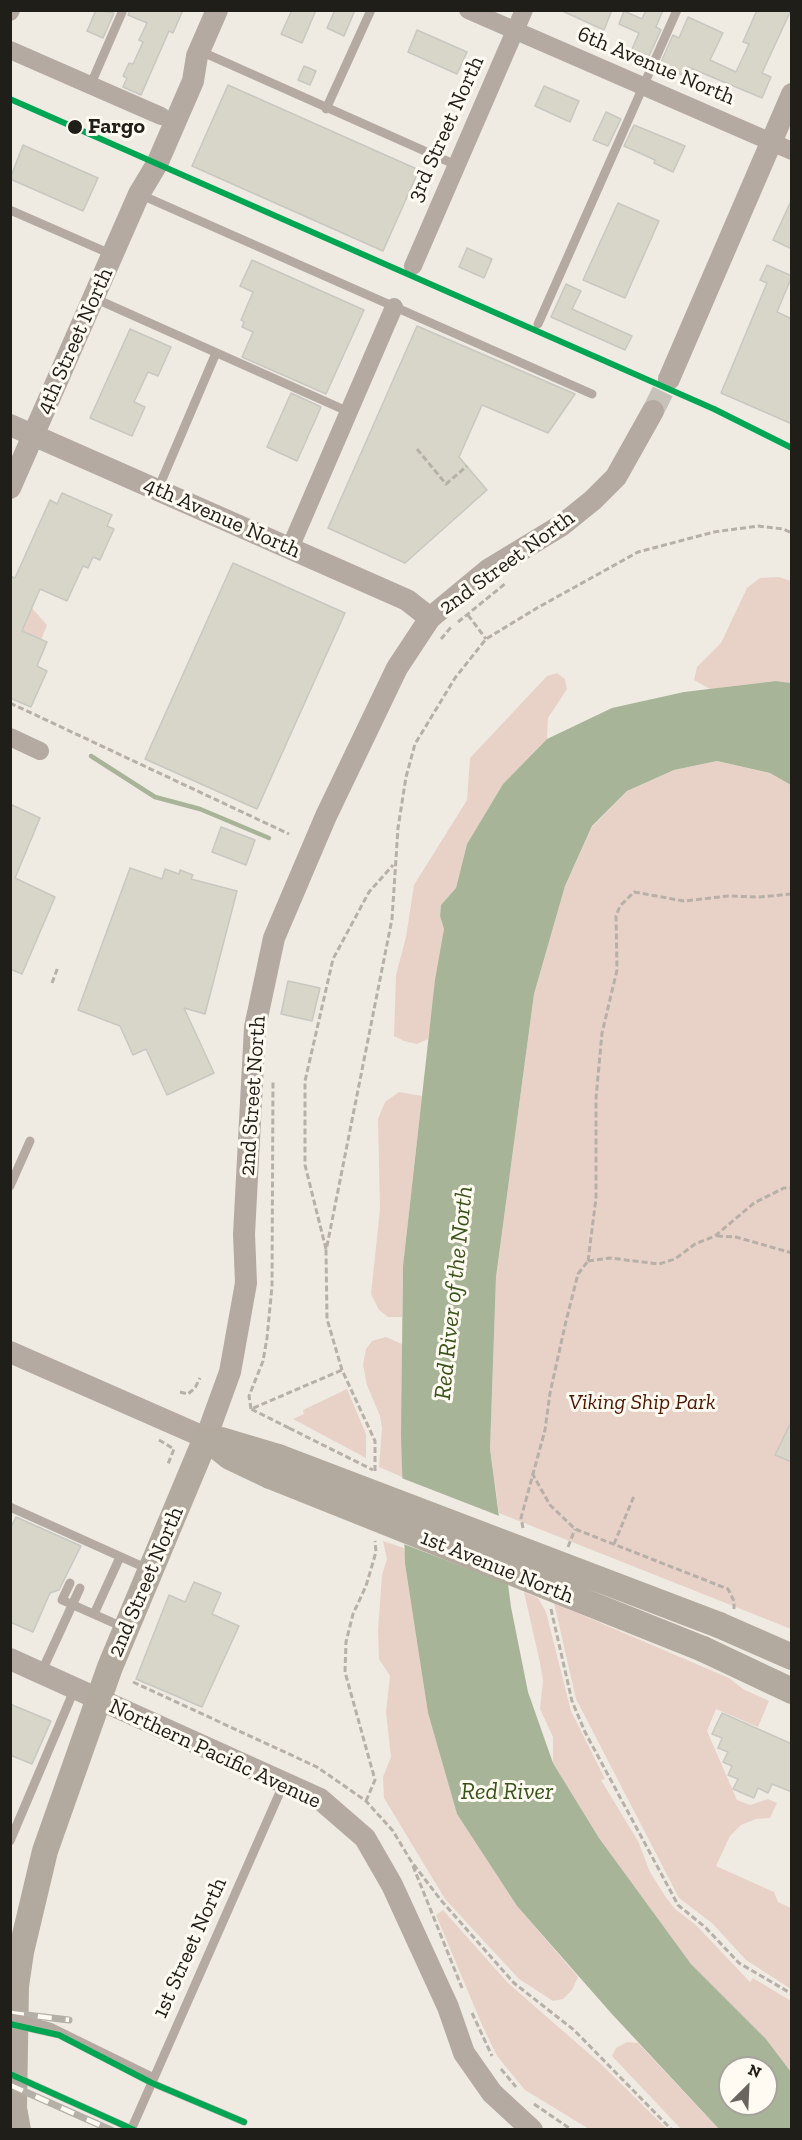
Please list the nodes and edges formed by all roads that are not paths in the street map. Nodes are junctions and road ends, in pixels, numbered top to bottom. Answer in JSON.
{"nodes":[{"id":1,"x":123,"y":10,"type":"edge"},
{"id":2,"x":217,"y":10,"type":"edge"},
{"id":3,"x":371,"y":10,"type":"edge"},
{"id":4,"x":468,"y":10,"type":"edge"},
{"id":5,"x":524,"y":10,"type":"edge"},
{"id":6,"x":677,"y":10,"type":"edge"},
{"id":7,"x":514,"y":31,"type":"junction"},
{"id":8,"x":10,"y":50,"type":"edge"},
{"id":9,"x":199,"y":54,"type":"junction"},
{"id":10,"x":90,"y":86,"type":"junction"},
{"id":11,"x":644,"y":88,"type":"junction"},
{"id":12,"x":792,"y":94,"type":"edge"},
{"id":13,"x":326,"y":109,"type":"junction"},
{"id":14,"x":161,"y":116,"type":"junction"},
{"id":15,"x":770,"y":141,"type":"junction"},
{"id":16,"x":792,"y":151,"type":"edge"},
{"id":17,"x":456,"y":165,"type":"junction"},
{"id":18,"x":139,"y":194,"type":"junction"},
{"id":19,"x":10,"y":210,"type":"edge"},
{"id":20,"x":113,"y":255,"type":"junction"},
{"id":21,"x":413,"y":266,"type":"dead end"},
{"id":22,"x":94,"y":298,"type":"junction"},
{"id":23,"x":394,"y":307,"type":"junction"},
{"id":24,"x":538,"y":324,"type":"dead end"},
{"id":25,"x":216,"y":352,"type":"junction"},
{"id":26,"x":669,"y":379,"type":"tunnel mouth"},
{"id":27,"x":592,"y":394,"type":"dead end"},
{"id":28,"x":653,"y":411,"type":"tunnel mouth"},
{"id":29,"x":349,"y":412,"type":"junction"},
{"id":30,"x":10,"y":425,"type":"edge"},
{"id":31,"x":34,"y":434,"type":"junction"},
{"id":32,"x":10,"y":488,"type":"edge"},
{"id":33,"x":158,"y":489,"type":"junction"},
{"id":34,"x":290,"y":548,"type":"junction"},
{"id":35,"x":430,"y":618,"type":"junction"},
{"id":36,"x":10,"y":737,"type":"edge"},
{"id":37,"x":40,"y":751,"type":"dead end"},
{"id":38,"x":30,"y":1141,"type":"dead end"},
{"id":39,"x":10,"y":1186,"type":"edge"},
{"id":40,"x":10,"y":1352,"type":"edge"},
{"id":41,"x":206,"y":1438,"type":"junction"},
{"id":42,"x":274,"y":1467,"type":"junction"},
{"id":43,"x":10,"y":1507,"type":"edge"},
{"id":44,"x":88,"y":1542,"type":"junction"},
{"id":45,"x":99,"y":1547,"type":"junction"},
{"id":46,"x":84,"y":1552,"type":"dead end"},
{"id":47,"x":94,"y":1557,"type":"dead end"},
{"id":48,"x":120,"y":1557,"type":"junction"},
{"id":49,"x":152,"y":1572,"type":"junction"},
{"id":50,"x":70,"y":1583,"type":"dead end"},
{"id":51,"x":80,"y":1588,"type":"dead end"},
{"id":52,"x":73,"y":1605,"type":"junction"},
{"id":53,"x":94,"y":1614,"type":"junction"},
{"id":54,"x":127,"y":1629,"type":"junction"},
{"id":55,"x":792,"y":1657,"type":"edge"},
{"id":56,"x":10,"y":1659,"type":"edge"},
{"id":57,"x":41,"y":1673,"type":"junction"},
{"id":58,"x":75,"y":1688,"type":"junction"},
{"id":59,"x":792,"y":1690,"type":"edge"},
{"id":60,"x":99,"y":1699,"type":"junction"},
{"id":61,"x":284,"y":1783,"type":"junction"},
{"id":62,"x":10,"y":1841,"type":"edge"},
{"id":63,"x":45,"y":1851,"type":"junction"},
{"id":64,"x":10,"y":1917,"type":"edge"},
{"id":65,"x":10,"y":2018,"type":"edge"},
{"id":66,"x":154,"y":2078,"type":"junction"},
{"id":67,"x":18,"y":2130,"type":"edge"},
{"id":68,"x":131,"y":2130,"type":"edge"},
{"id":69,"x":532,"y":2130,"type":"edge"}],
"edges":[{"from":1,"to":10,"type":"lane"},
{"from":2,"to":9,"type":"street","name":"4th Street North"},
{"from":3,"to":13,"type":"lane"},
{"from":4,"to":7,"type":"street","name":"6th Avenue North"},
{"from":5,"to":7,"type":"street","name":"3rd Street North"},
{"from":6,"to":11,"type":"lane"},
{"from":7,"to":11,"type":"street","name":"6th Avenue North"},
{"from":7,"to":17,"type":"street","name":"3rd Street North"},
{"from":8,"to":10,"type":"street"},
{"from":9,"to":13,"type":"lane"},
{"from":9,"to":14,"type":"street","name":"4th Street North"},
{"from":9,"to":18,"type":"street","name":"4th Street North"},
{"from":10,"to":14,"type":"street"},
{"from":11,"to":15,"type":"street","name":"6th Avenue North"},
{"from":11,"to":24,"type":"lane"},
{"from":12,"to":15,"type":"street"},
{"from":13,"to":17,"type":"lane"},
{"from":14,"to":18,"type":"street","name":"4th Street North"},
{"from":15,"to":16,"type":"street","name":"6th Avenue North"},
{"from":15,"to":26,"type":"street"},
{"from":17,"to":21,"type":"street","name":"3rd Street North"},
{"from":18,"to":20,"type":"street","name":"4th Street North"},
{"from":18,"to":23,"type":"lane"},
{"from":19,"to":20,"type":"lane"},
{"from":20,"to":22,"type":"street","name":"4th Street North"},
{"from":22,"to":25,"type":"lane"},
{"from":22,"to":31,"type":"street","name":"4th Street North"},
{"from":23,"to":27,"type":"lane"},
{"from":23,"to":29,"type":"street"},
{"from":25,"to":29,"type":"lane"},
{"from":25,"to":33,"type":"lane"},
{"from":28,"to":35,"type":"street","name":"2nd Street North"},
{"from":29,"to":34,"type":"street"},
{"from":30,"to":31,"type":"street","name":"4th Avenue North"},
{"from":31,"to":32,"type":"street","name":"4th Street North"},
{"from":31,"to":33,"type":"street","name":"4th Avenue North"},
{"from":33,"to":34,"type":"street","name":"4th Avenue North"},
{"from":34,"to":35,"type":"street","name":"4th Avenue North"},
{"from":35,"to":41,"type":"street","name":"2nd Street North"},
{"from":36,"to":37,"type":"street"},
{"from":38,"to":39,"type":"lane"},
{"from":40,"to":41,"type":"street","name":"1st Avenue North"},
{"from":41,"to":42,"type":"main road","name":"1st Avenue North"},
{"from":41,"to":49,"type":"main road","name":"2nd Street North"},
{"from":42,"to":55,"type":"main road","name":"1st Avenue North","bridge":true},
{"from":42,"to":59,"type":"main road","name":"1st Avenue North","bridge":true},
{"from":43,"to":44,"type":"lane"},
{"from":44,"to":45,"type":"lane"},
{"from":44,"to":46,"type":"lane"},
{"from":45,"to":47,"type":"lane"},
{"from":45,"to":48,"type":"lane"},
{"from":48,"to":49,"type":"lane"},
{"from":48,"to":53,"type":"lane"},
{"from":49,"to":54,"type":"main road","name":"2nd Street North"},
{"from":50,"to":52,"type":"lane"},
{"from":51,"to":52,"type":"lane"},
{"from":52,"to":53,"type":"lane"},
{"from":52,"to":57,"type":"lane"},
{"from":53,"to":54,"type":"lane"},
{"from":54,"to":60,"type":"main road","name":"2nd Street North"},
{"from":56,"to":57,"type":"street","name":"Northern Pacific Avenue"},
{"from":57,"to":58,"type":"street","name":"Northern Pacific Avenue"},
{"from":58,"to":60,"type":"street","name":"Northern Pacific Avenue"},
{"from":58,"to":62,"type":"lane"},
{"from":60,"to":61,"type":"street","name":"Northern Pacific Avenue"},
{"from":60,"to":63,"type":"main road","name":"2nd Street North"},
{"from":61,"to":66,"type":"lane","name":"1st Street North"},
{"from":61,"to":69,"type":"street","name":"Northern Pacific Avenue"},
{"from":63,"to":64,"type":"main road","name":"2nd Street North"},
{"from":63,"to":67,"type":"main road","name":"2nd Street North"},
{"from":65,"to":66,"type":"lane","bridge":true},
{"from":66,"to":68,"type":"lane","name":"1st Street North"}]}
